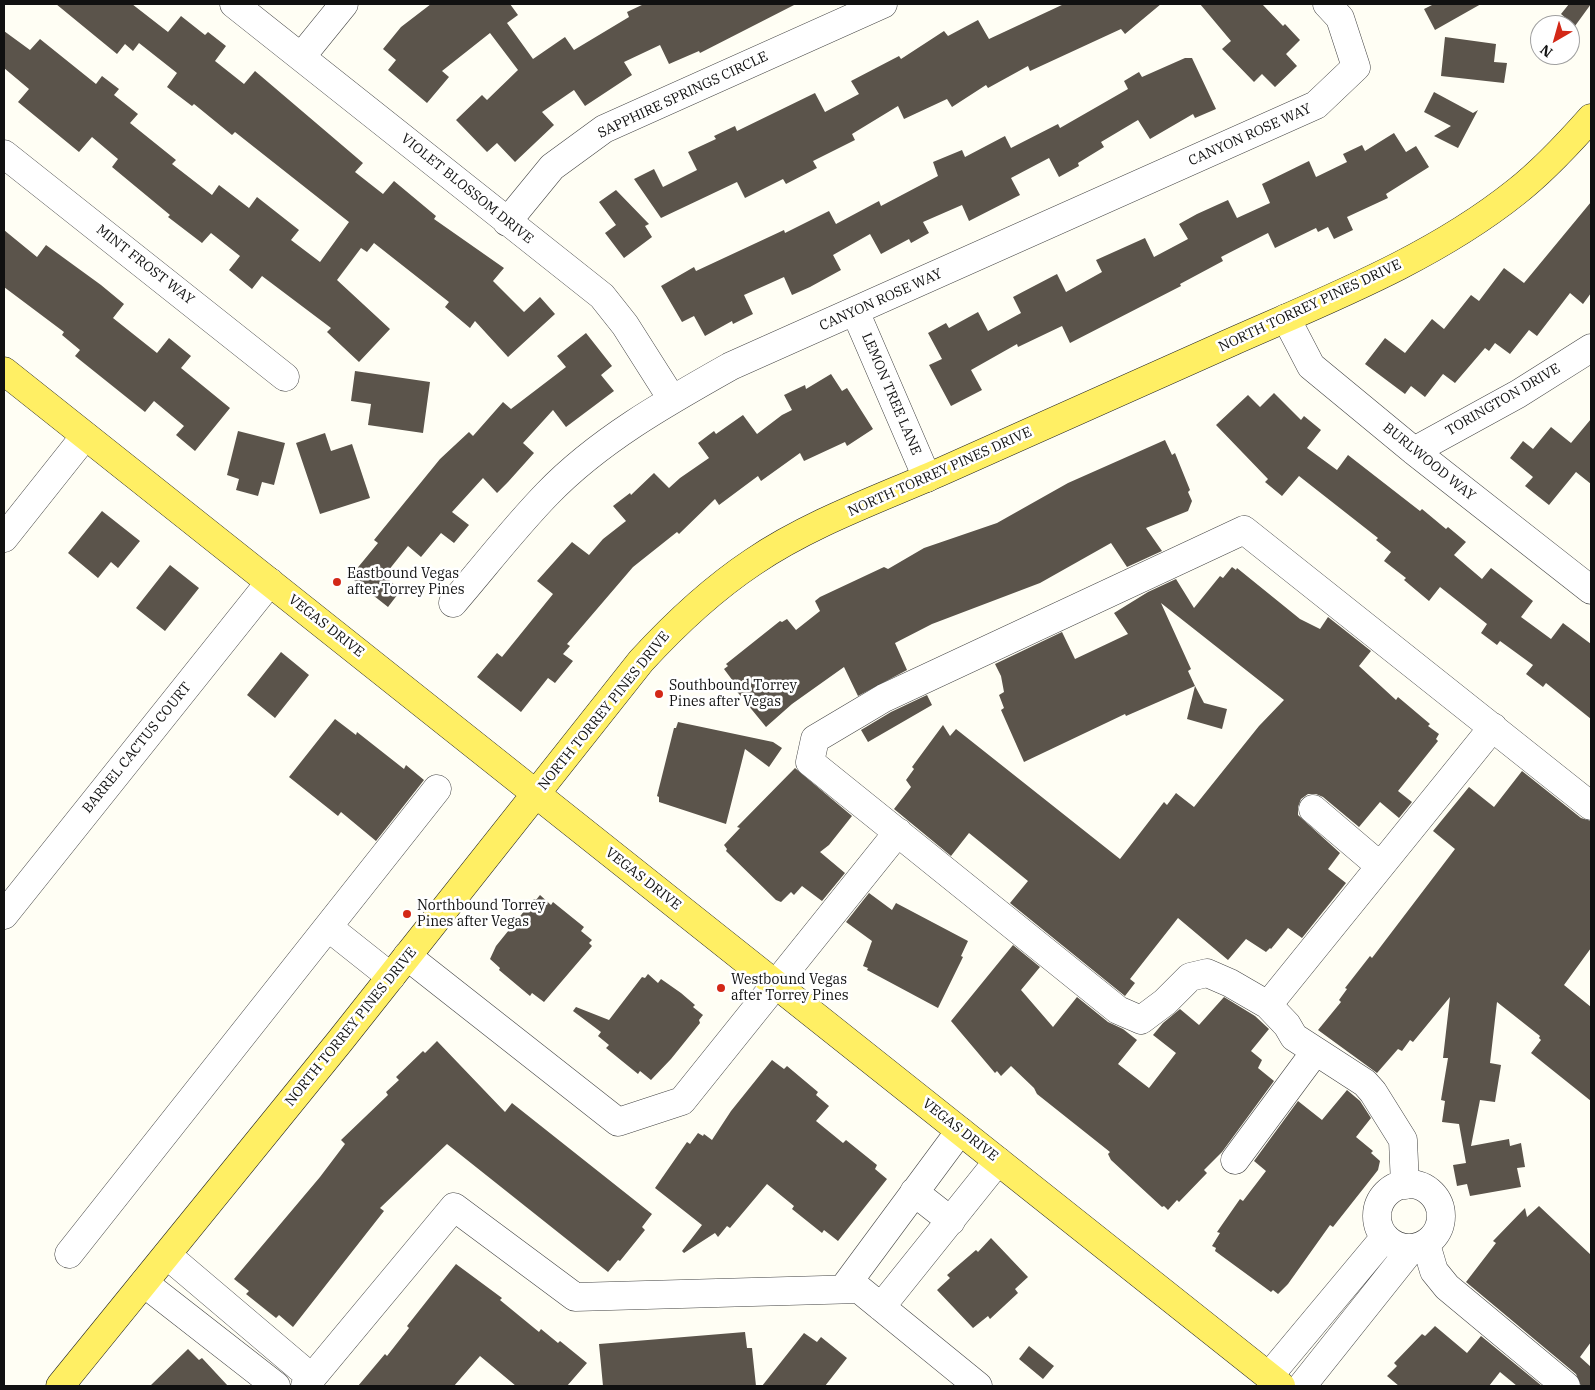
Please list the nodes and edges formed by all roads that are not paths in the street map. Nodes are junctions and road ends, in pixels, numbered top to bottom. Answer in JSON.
{"nodes":[{"id":1,"x":234,"y":4,"type":"edge"},
{"id":2,"x":344,"y":4,"type":"edge"},
{"id":3,"x":883,"y":4,"type":"edge"},
{"id":4,"x":1327,"y":4,"type":"edge"},
{"id":5,"x":301,"y":57,"type":"junction"},
{"id":6,"x":1591,"y":118,"type":"edge"},
{"id":7,"x":4,"y":154,"type":"edge"},
{"id":8,"x":507,"y":222,"type":"junction"},
{"id":9,"x":855,"y":311,"type":"junction"},
{"id":10,"x":1286,"y":318,"type":"junction"},
{"id":11,"x":1591,"y":348,"type":"edge"},
{"id":12,"x":4,"y":371,"type":"edge"},
{"id":13,"x":285,"y":377,"type":"dead end"},
{"id":14,"x":672,"y":399,"type":"junction"},
{"id":15,"x":85,"y":436,"type":"junction"},
{"id":16,"x":1414,"y":451,"type":"junction"},
{"id":17,"x":927,"y":478,"type":"junction"},
{"id":18,"x":4,"y":538,"type":"edge"},
{"id":19,"x":270,"y":582,"type":"junction"},
{"id":20,"x":1591,"y":590,"type":"edge"},
{"id":21,"x":453,"y":603,"type":"dead end"},
{"id":22,"x":1493,"y":728,"type":"junction"},
{"id":23,"x":438,"y":789,"type":"dead end"},
{"id":24,"x":536,"y":794,"type":"junction"},
{"id":25,"x":1591,"y":806,"type":"edge"},
{"id":26,"x":1313,"y":810,"type":"dead end"},
{"id":27,"x":898,"y":832,"type":"junction"},
{"id":28,"x":1380,"y":866,"type":"junction"},
{"id":29,"x":4,"y":914,"type":"edge"},
{"id":30,"x":328,"y":927,"type":"junction"},
{"id":31,"x":399,"y":967,"type":"junction"},
{"id":32,"x":776,"y":984,"type":"junction"},
{"id":33,"x":1268,"y":1005,"type":"junction"},
{"id":34,"x":1315,"y":1052,"type":"junction"},
{"id":35,"x":960,"y":1131,"type":"junction"},
{"id":36,"x":1235,"y":1160,"type":"dead end"},
{"id":37,"x":998,"y":1161,"type":"junction"},
{"id":38,"x":1404,"y":1185,"type":"junction"},
{"id":39,"x":914,"y":1192,"type":"junction"},
{"id":40,"x":951,"y":1221,"type":"junction"},
{"id":41,"x":1385,"y":1237,"type":"junction"},
{"id":42,"x":1419,"y":1246,"type":"junction"},
{"id":43,"x":70,"y":1254,"type":"dead end"},
{"id":44,"x":167,"y":1255,"type":"junction"},
{"id":45,"x":144,"y":1283,"type":"junction"},
{"id":46,"x":1346,"y":1283,"type":"junction"},
{"id":47,"x":843,"y":1289,"type":"junction"},
{"id":48,"x":1369,"y":1302,"type":"junction"},
{"id":49,"x":881,"y":1307,"type":"junction"},
{"id":50,"x":1275,"y":1381,"type":"edge"},
{"id":51,"x":308,"y":1382,"type":"edge"},
{"id":52,"x":60,"y":1386,"type":"edge"},
{"id":53,"x":276,"y":1386,"type":"edge"},
{"id":54,"x":978,"y":1386,"type":"edge"},
{"id":55,"x":1302,"y":1386,"type":"edge"},
{"id":56,"x":1566,"y":1386,"type":"edge"}],
"edges":[{"from":1,"to":5,"type":"street","name":"VIOLET BLOSSOM DRIVE"},
{"from":2,"to":5,"type":"street"},
{"from":3,"to":8,"type":"street","name":"SAPPHIRE SPRINGS CIRCLE"},
{"from":4,"to":9,"type":"street","name":"CANYON ROSE WAY"},
{"from":5,"to":8,"type":"street","name":"VIOLET BLOSSOM DRIVE"},
{"from":6,"to":10,"type":"main road","name":"NORTH TORREY PINES DRIVE"},
{"from":7,"to":13,"type":"street","name":"MINT FROST WAY"},
{"from":8,"to":14,"type":"street","name":"VIOLET BLOSSOM DRIVE"},
{"from":9,"to":14,"type":"street","name":"CANYON ROSE WAY"},
{"from":9,"to":17,"type":"street","name":"LEMON TREE LANE"},
{"from":10,"to":16,"type":"street","name":"BURLWOOD WAY"},
{"from":10,"to":17,"type":"main road","name":"NORTH TORREY PINES DRIVE"},
{"from":11,"to":16,"type":"street","name":"TORINGTON DRIVE"},
{"from":12,"to":15,"type":"main road","name":"VEGAS DRIVE"},
{"from":14,"to":21,"type":"street","name":"CANYON ROSE WAY"},
{"from":15,"to":18,"type":"street"},
{"from":15,"to":19,"type":"main road","name":"VEGAS DRIVE"},
{"from":16,"to":20,"type":"street","name":"BURLWOOD WAY"},
{"from":17,"to":24,"type":"main road","name":"NORTH TORREY PINES DRIVE"},
{"from":19,"to":24,"type":"main road","name":"VEGAS DRIVE"},
{"from":19,"to":29,"type":"street","name":"BARREL CACTUS COURT"},
{"from":22,"to":25,"type":"street"},
{"from":22,"to":27,"type":"street"},
{"from":22,"to":28,"type":"street"},
{"from":23,"to":30,"type":"street"},
{"from":24,"to":31,"type":"main road","name":"NORTH TORREY PINES DRIVE"},
{"from":24,"to":32,"type":"main road","name":"VEGAS DRIVE"},
{"from":26,"to":28,"type":"street"},
{"from":27,"to":32,"type":"street"},
{"from":27,"to":33,"type":"street"},
{"from":28,"to":33,"type":"street"},
{"from":30,"to":31,"type":"street"},
{"from":30,"to":43,"type":"street"},
{"from":31,"to":32,"type":"street"},
{"from":31,"to":44,"type":"main road","name":"NORTH TORREY PINES DRIVE"},
{"from":32,"to":35,"type":"main road","name":"VEGAS DRIVE"},
{"from":33,"to":34,"type":"street"},
{"from":34,"to":36,"type":"street"},
{"from":34,"to":38,"type":"street"},
{"from":35,"to":37,"type":"main road","name":"VEGAS DRIVE"},
{"from":35,"to":39,"type":"street"},
{"from":37,"to":40,"type":"street"},
{"from":37,"to":50,"type":"main road","name":"VEGAS DRIVE"},
{"from":38,"to":41,"type":"street"},
{"from":38,"to":42,"type":"street"},
{"from":39,"to":40,"type":"street"},
{"from":39,"to":47,"type":"street"},
{"from":40,"to":49,"type":"street"},
{"from":41,"to":42,"type":"street"},
{"from":41,"to":46,"type":"street"},
{"from":42,"to":48,"type":"street"},
{"from":42,"to":56,"type":"street"},
{"from":44,"to":45,"type":"main road","name":"NORTH TORREY PINES DRIVE"},
{"from":44,"to":51,"type":"street"},
{"from":45,"to":52,"type":"main road","name":"NORTH TORREY PINES DRIVE"},
{"from":45,"to":53,"type":"street"},
{"from":46,"to":48,"type":"street"},
{"from":46,"to":50,"type":"street"},
{"from":47,"to":49,"type":"street"},
{"from":47,"to":51,"type":"street"},
{"from":48,"to":55,"type":"street"},
{"from":49,"to":54,"type":"street"}]}
